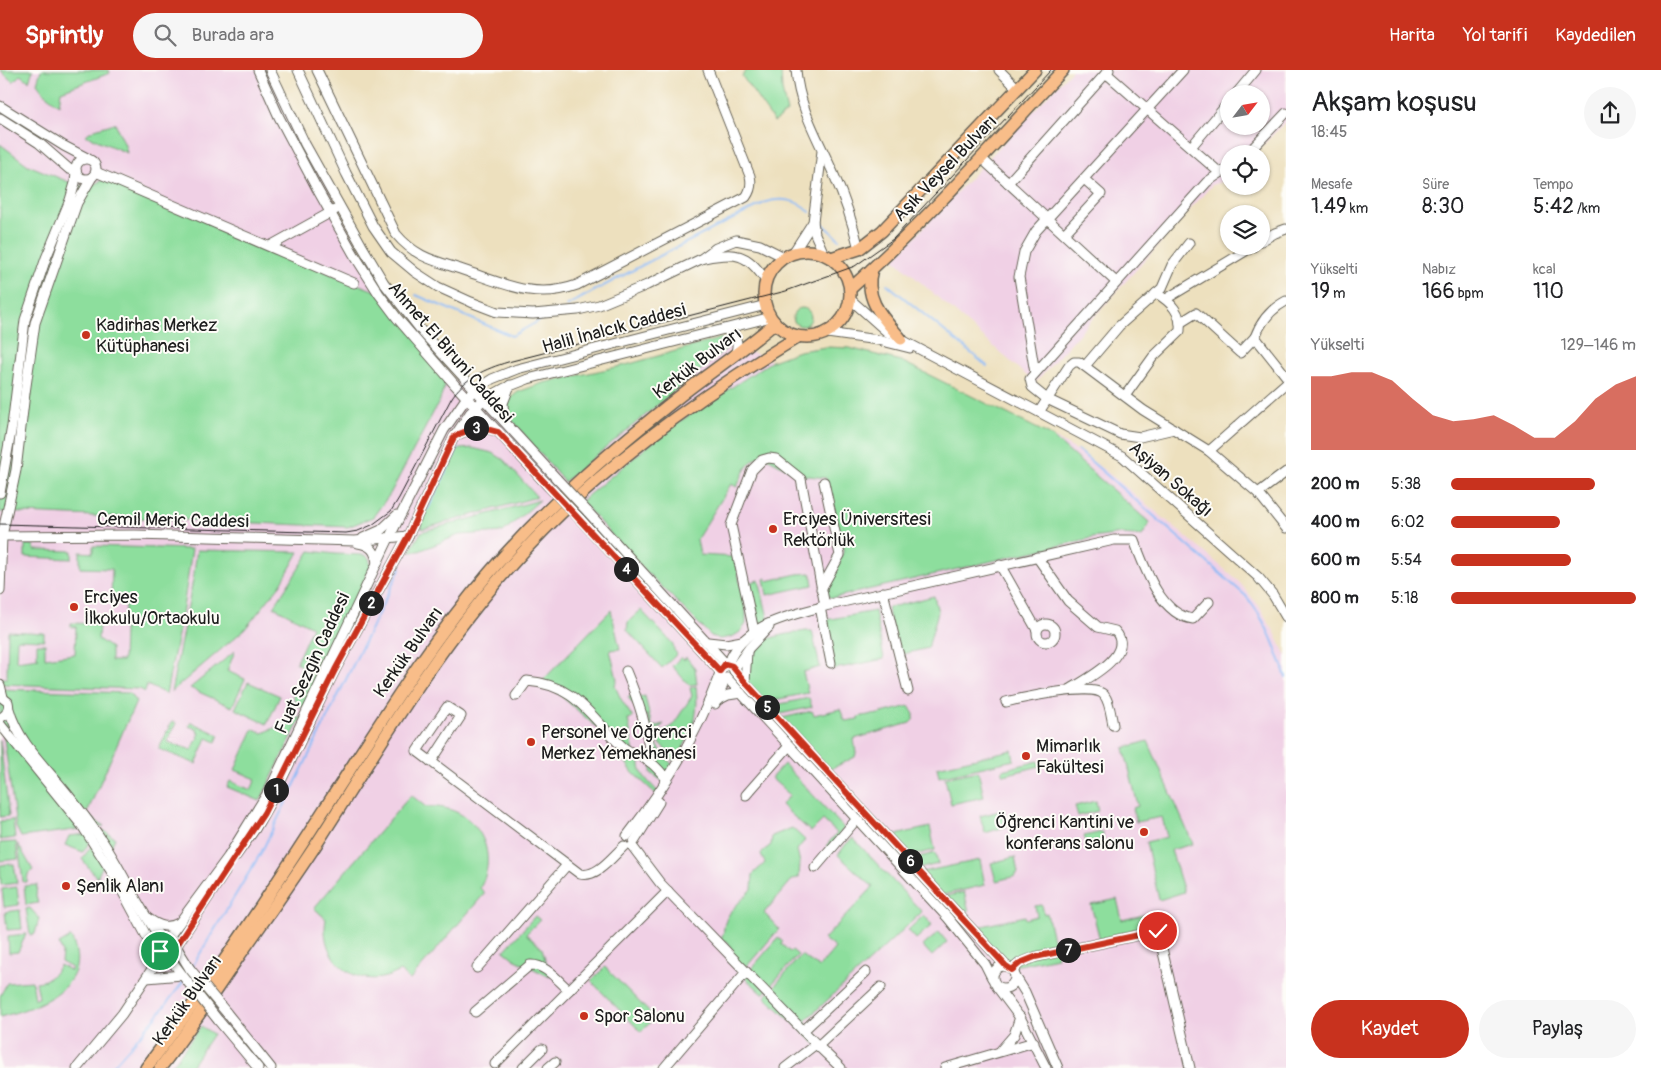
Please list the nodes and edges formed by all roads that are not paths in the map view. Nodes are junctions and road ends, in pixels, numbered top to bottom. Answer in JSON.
{"nodes":[{"id":1,"x":258,"y":70,"type":"edge"},
{"id":2,"x":270,"y":70,"type":"edge"},
{"id":3,"x":298,"y":70,"type":"edge"},
{"id":4,"x":317,"y":70,"type":"edge"},
{"id":5,"x":708,"y":70,"type":"edge"},
{"id":6,"x":796,"y":70,"type":"edge"},
{"id":7,"x":998,"y":70,"type":"edge"},
{"id":8,"x":1035,"y":70,"type":"edge"},
{"id":9,"x":1063,"y":70,"type":"edge"},
{"id":10,"x":1183,"y":70,"type":"edge"},
{"id":11,"x":1256,"y":70,"type":"edge"},
{"id":12,"x":1108,"y":71,"type":"edge"},
{"id":13,"x":1244,"y":85,"type":"edge"},
{"id":14,"x":1018,"y":89,"type":"junction"},
{"id":15,"x":1147,"y":109,"type":"junction"},
{"id":16,"x":1,"y":112,"type":"edge"},
{"id":17,"x":1220,"y":113,"type":"edge"},
{"id":18,"x":1286,"y":113,"type":"edge"},
{"id":19,"x":1256,"y":145,"type":"edge"},
{"id":20,"x":1191,"y":147,"type":"junction"},
{"id":21,"x":822,"y":151,"type":"junction"},
{"id":22,"x":87,"y":158,"type":"junction"},
{"id":23,"x":981,"y":158,"type":"junction"},
{"id":24,"x":76,"y":171,"type":"junction"},
{"id":25,"x":1220,"y":173,"type":"joint"},
{"id":26,"x":94,"y":175,"type":"junction"},
{"id":27,"x":1084,"y":179,"type":"junction"},
{"id":28,"x":1008,"y":183,"type":"junction"},
{"id":29,"x":340,"y":208,"type":"junction"},
{"id":30,"x":330,"y":213,"type":"junction"},
{"id":31,"x":1048,"y":219,"type":"junction"},
{"id":32,"x":813,"y":222,"type":"junction"},
{"id":33,"x":1286,"y":229,"type":"edge"},
{"id":34,"x":1064,"y":234,"type":"junction"},
{"id":35,"x":1270,"y":235,"type":"edge"},
{"id":36,"x":1189,"y":243,"type":"dead end"},
{"id":37,"x":270,"y":246,"type":"junction"},
{"id":38,"x":858,"y":249,"type":"junction"},
{"id":39,"x":789,"y":255,"type":"junction"},
{"id":40,"x":1239,"y":255,"type":"edge"},
{"id":41,"x":827,"y":256,"type":"junction"},
{"id":42,"x":701,"y":259,"type":"junction"},
{"id":43,"x":872,"y":269,"type":"junction"},
{"id":44,"x":766,"y":281,"type":"junction"},
{"id":45,"x":1116,"y":282,"type":"junction"},
{"id":46,"x":354,"y":283,"type":"dead end"},
{"id":47,"x":1156,"y":293,"type":"junction"},
{"id":48,"x":850,"y":294,"type":"junction"},
{"id":49,"x":1166,"y":299,"type":"junction"},
{"id":50,"x":1286,"y":301,"type":"edge"},
{"id":51,"x":766,"y":305,"type":"junction"},
{"id":52,"x":773,"y":320,"type":"junction"},
{"id":53,"x":1180,"y":323,"type":"junction"},
{"id":54,"x":724,"y":329,"type":"junction"},
{"id":55,"x":827,"y":333,"type":"junction"},
{"id":56,"x":798,"y":337,"type":"junction"},
{"id":57,"x":1255,"y":337,"type":"junction"},
{"id":58,"x":901,"y":339,"type":"junction"},
{"id":59,"x":735,"y":354,"type":"junction"},
{"id":60,"x":930,"y":355,"type":"junction"},
{"id":61,"x":1085,"y":366,"type":"junction"},
{"id":62,"x":1035,"y":372,"type":"junction"},
{"id":63,"x":1286,"y":376,"type":"edge"},
{"id":64,"x":1286,"y":383,"type":"edge"},
{"id":65,"x":510,"y":386,"type":"junction"},
{"id":66,"x":475,"y":390,"type":"junction"},
{"id":67,"x":1125,"y":396,"type":"junction"},
{"id":68,"x":466,"y":397,"type":"junction"},
{"id":69,"x":1047,"y":399,"type":"junction"},
{"id":70,"x":483,"y":400,"type":"junction"},
{"id":71,"x":476,"y":407,"type":"junction"},
{"id":72,"x":1039,"y":412,"type":"junction"},
{"id":73,"x":504,"y":421,"type":"junction"},
{"id":74,"x":1174,"y":429,"type":"junction"},
{"id":75,"x":498,"y":432,"type":"junction"},
{"id":76,"x":454,"y":437,"type":"junction"},
{"id":77,"x":1209,"y":451,"type":"junction"},
{"id":78,"x":1286,"y":472,"type":"edge"},
{"id":79,"x":824,"y":482,"type":"dead end"},
{"id":80,"x":0,"y":493,"type":"edge"},
{"id":81,"x":1258,"y":493,"type":"junction"},
{"id":82,"x":406,"y":505,"type":"junction"},
{"id":83,"x":3,"y":514,"type":"edge"},
{"id":84,"x":1286,"y":528,"type":"edge"},
{"id":85,"x":1,"y":536,"type":"edge"},
{"id":86,"x":408,"y":536,"type":"junction"},
{"id":87,"x":389,"y":538,"type":"junction"},
{"id":88,"x":343,"y":540,"type":"junction"},
{"id":89,"x":1037,"y":557,"type":"junction"},
{"id":90,"x":377,"y":564,"type":"junction"},
{"id":91,"x":1000,"y":565,"type":"junction"},
{"id":92,"x":821,"y":589,"type":"junction"},
{"id":93,"x":0,"y":591,"type":"edge"},
{"id":94,"x":883,"y":592,"type":"junction"},
{"id":95,"x":1209,"y":602,"type":"dead end"},
{"id":96,"x":822,"y":607,"type":"junction"},
{"id":97,"x":1286,"y":617,"type":"edge"},
{"id":98,"x":780,"y":618,"type":"junction"},
{"id":99,"x":1037,"y":630,"type":"dead end"},
{"id":100,"x":754,"y":631,"type":"junction"},
{"id":101,"x":708,"y":642,"type":"junction"},
{"id":102,"x":745,"y":644,"type":"junction"},
{"id":103,"x":831,"y":663,"type":"dead end"},
{"id":104,"x":626,"y":671,"type":"dead end"},
{"id":105,"x":727,"y":671,"type":"junction"},
{"id":106,"x":745,"y":682,"type":"junction"},
{"id":107,"x":0,"y":685,"type":"edge"},
{"id":108,"x":1069,"y":690,"type":"junction"},
{"id":109,"x":908,"y":691,"type":"dead end"},
{"id":110,"x":741,"y":694,"type":"junction"},
{"id":111,"x":516,"y":696,"type":"dead end"},
{"id":112,"x":1,"y":697,"type":"edge"},
{"id":113,"x":716,"y":701,"type":"junction"},
{"id":114,"x":1006,"y":702,"type":"dead end"},
{"id":115,"x":9,"y":709,"type":"junction"},
{"id":116,"x":0,"y":718,"type":"edge"},
{"id":117,"x":0,"y":724,"type":"edge"},
{"id":118,"x":1113,"y":725,"type":"dead end"},
{"id":119,"x":789,"y":746,"type":"junction"},
{"id":120,"x":431,"y":762,"type":"junction"},
{"id":121,"x":650,"y":762,"type":"junction"},
{"id":122,"x":667,"y":779,"type":"junction"},
{"id":123,"x":746,"y":795,"type":"dead end"},
{"id":124,"x":856,"y":820,"type":"junction"},
{"id":125,"x":629,"y":842,"type":"junction"},
{"id":126,"x":567,"y":865,"type":"junction"},
{"id":127,"x":815,"y":868,"type":"dead end"},
{"id":128,"x":668,"y":891,"type":"junction"},
{"id":129,"x":146,"y":917,"type":"junction"},
{"id":130,"x":179,"y":923,"type":"junction"},
{"id":131,"x":165,"y":944,"type":"junction"},
{"id":132,"x":177,"y":947,"type":"junction"},
{"id":133,"x":477,"y":968,"type":"dead end"},
{"id":134,"x":1011,"y":971,"type":"junction"},
{"id":135,"x":746,"y":972,"type":"junction"},
{"id":136,"x":866,"y":972,"type":"dead end"},
{"id":137,"x":185,"y":973,"type":"junction"},
{"id":138,"x":147,"y":978,"type":"junction"},
{"id":139,"x":992,"y":978,"type":"junction"},
{"id":140,"x":997,"y":987,"type":"junction"},
{"id":141,"x":881,"y":988,"type":"dead end"},
{"id":142,"x":569,"y":990,"type":"junction"},
{"id":143,"x":476,"y":1012,"type":"dead end"},
{"id":144,"x":1020,"y":1016,"type":"junction"},
{"id":145,"x":803,"y":1031,"type":"junction"},
{"id":146,"x":1034,"y":1042,"type":"junction"},
{"id":147,"x":817,"y":1045,"type":"junction"},
{"id":148,"x":542,"y":1049,"type":"dead end"},
{"id":149,"x":992,"y":1054,"type":"junction"},
{"id":150,"x":495,"y":1064,"type":"dead end"},
{"id":151,"x":77,"y":1068,"type":"edge"},
{"id":152,"x":146,"y":1068,"type":"edge"},
{"id":153,"x":160,"y":1068,"type":"edge"},
{"id":154,"x":258,"y":1068,"type":"edge"},
{"id":155,"x":271,"y":1068,"type":"edge"},
{"id":156,"x":523,"y":1068,"type":"edge"},
{"id":157,"x":664,"y":1068,"type":"edge"},
{"id":158,"x":785,"y":1068,"type":"edge"},
{"id":159,"x":841,"y":1068,"type":"edge"},
{"id":160,"x":945,"y":1068,"type":"edge"},
{"id":161,"x":1046,"y":1068,"type":"edge"},
{"id":162,"x":1058,"y":1068,"type":"edge"},
{"id":163,"x":1190,"y":1068,"type":"edge"}],
"edges":[{"from":1,"to":30,"type":"street","name":"Ahmet El Biruni Caddesi"},
{"from":2,"to":29,"type":"street","name":"Ahmet El Biruni Caddesi"},
{"from":3,"to":42,"type":"street"},
{"from":4,"to":5,"type":"street"},
{"from":6,"to":21,"type":"street"},
{"from":7,"to":14,"type":"street"},
{"from":8,"to":14,"type":"main road","name":"Aşık Veysel Bulvarı"},
{"from":9,"to":23,"type":"main road","name":"Aşık Veysel Bulvarı"},
{"from":10,"to":15,"type":"street"},
{"from":11,"to":13,"type":"street"},
{"from":12,"to":15,"type":"street"},
{"from":12,"to":28,"type":"street"},
{"from":14,"to":38,"type":"main road","name":"Aşık Veysel Bulvarı"},
{"from":15,"to":20,"type":"street"},
{"from":15,"to":27,"type":"street"},
{"from":16,"to":22,"type":"street"},
{"from":16,"to":24,"type":"street"},
{"from":17,"to":20,"type":"street"},
{"from":18,"to":19,"type":"street"},
{"from":20,"to":25,"type":"street"},
{"from":21,"to":32,"type":"street"},
{"from":21,"to":38,"type":"street"},
{"from":22,"to":24,"type":"street"},
{"from":22,"to":26,"type":"street"},
{"from":23,"to":28,"type":"street"},
{"from":23,"to":43,"type":"main road","name":"Aşık Veysel Bulvarı"},
{"from":24,"to":26,"type":"street"},
{"from":24,"to":80,"type":"street"},
{"from":25,"to":45,"type":"street"},
{"from":26,"to":37,"type":"street"},
{"from":26,"to":83,"type":"street"},
{"from":27,"to":31,"type":"street"},
{"from":27,"to":34,"type":"street"},
{"from":28,"to":31,"type":"street"},
{"from":29,"to":30,"type":"street"},
{"from":29,"to":66,"type":"street","name":"Ahmet El Biruni Caddesi"},
{"from":30,"to":37,"type":"street"},
{"from":30,"to":68,"type":"street","name":"Ahmet El Biruni Caddesi"},
{"from":31,"to":34,"type":"street"},
{"from":31,"to":62,"type":"street"},
{"from":32,"to":39,"type":"street"},
{"from":32,"to":41,"type":"street"},
{"from":33,"to":35,"type":"street"},
{"from":34,"to":45,"type":"street"},
{"from":36,"to":47,"type":"street"},
{"from":37,"to":46,"type":"street"},
{"from":38,"to":41,"type":"main road","name":"Aşık Veysel Bulvarı"},
{"from":39,"to":41,"type":"main road"},
{"from":39,"to":42,"type":"street"},
{"from":39,"to":44,"type":"main road"},
{"from":40,"to":49,"type":"street"},
{"from":41,"to":48,"type":"main road"},
{"from":42,"to":44,"type":"street"},
{"from":43,"to":48,"type":"main road","name":"Aşık Veysel Bulvarı"},
{"from":43,"to":58,"type":"main road"},
{"from":44,"to":51,"type":"main road"},
{"from":45,"to":62,"type":"street"},
{"from":47,"to":49,"type":"street"},
{"from":47,"to":61,"type":"street"},
{"from":48,"to":55,"type":"main road"},
{"from":48,"to":58,"type":"street","name":"Aşiyan Sokağı"},
{"from":49,"to":53,"type":"street"},
{"from":50,"to":57,"type":"street"},
{"from":51,"to":52,"type":"main road"},
{"from":51,"to":66,"type":"street","name":"Halil İnalcık Caddesi"},
{"from":52,"to":54,"type":"street","name":"Halil İnalcık Caddesi"},
{"from":52,"to":56,"type":"main road"},
{"from":52,"to":59,"type":"main road","name":"Kerkük Bulvarı"},
{"from":53,"to":57,"type":"street"},
{"from":53,"to":67,"type":"street"},
{"from":54,"to":59,"type":"street"},
{"from":54,"to":65,"type":"street","name":"Halil İnalcık Caddesi"},
{"from":55,"to":56,"type":"main road"},
{"from":55,"to":60,"type":"street","name":"Aşiyan Sokağı"},
{"from":56,"to":153,"type":"main road","name":"Kerkük Bulvarı"},
{"from":57,"to":63,"type":"street"},
{"from":58,"to":60,"type":"street","name":"Aşiyan Sokağı"},
{"from":59,"to":152,"type":"main road","name":"Kerkük Bulvarı"},
{"from":60,"to":72,"type":"street","name":"Aşiyan Sokağı"},
{"from":61,"to":67,"type":"street"},
{"from":61,"to":69,"type":"street"},
{"from":62,"to":69,"type":"street"},
{"from":64,"to":77,"type":"street"},
{"from":65,"to":70,"type":"street","name":"Halil İnalcık Caddesi"},
{"from":65,"to":73,"type":"street"},
{"from":66,"to":68,"type":"street","name":"Halil İnalcık Caddesi"},
{"from":66,"to":70,"type":"street","name":"Ahmet El Biruni Caddesi"},
{"from":67,"to":74,"type":"street"},
{"from":68,"to":71,"type":"street","name":"Ahmet El Biruni Caddesi"},
{"from":68,"to":82,"type":"street","name":"Fuat Sezgin Caddesi"},
{"from":69,"to":72,"type":"street"},
{"from":69,"to":74,"type":"street"},
{"from":70,"to":71,"type":"street","name":"Halil İnalcık Caddesi"},
{"from":70,"to":73,"type":"street","name":"Ahmet El Biruni Caddesi"},
{"from":71,"to":75,"type":"street","name":"Ahmet El Biruni Caddesi"},
{"from":71,"to":76,"type":"street","name":"Fuat Sezgin Caddesi"},
{"from":72,"to":97,"type":"street","name":"Aşiyan Sokağı"},
{"from":73,"to":101,"type":"street","name":"Ahmet El Biruni Caddesi","bridge":true},
{"from":74,"to":77,"type":"street"},
{"from":75,"to":76,"type":"street"},
{"from":75,"to":105,"type":"street","name":"Ahmet El Biruni Caddesi","bridge":true},
{"from":76,"to":86,"type":"street","name":"Fuat Sezgin Caddesi"},
{"from":77,"to":81,"type":"street"},
{"from":78,"to":81,"type":"street"},
{"from":79,"to":92,"type":"street"},
{"from":81,"to":84,"type":"street"},
{"from":82,"to":87,"type":"street","name":"Fuat Sezgin Caddesi"},
{"from":82,"to":88,"type":"street"},
{"from":83,"to":85,"type":"street"},
{"from":85,"to":88,"type":"street","name":"Cemil Meriç Caddesi"},
{"from":85,"to":93,"type":"street"},
{"from":86,"to":87,"type":"street"},
{"from":86,"to":132,"type":"street","name":"Fuat Sezgin Caddesi"},
{"from":87,"to":88,"type":"street"},
{"from":87,"to":90,"type":"street","name":"Fuat Sezgin Caddesi"},
{"from":88,"to":90,"type":"street"},
{"from":89,"to":91,"type":"street"},
{"from":89,"to":95,"type":"street"},
{"from":89,"to":108,"type":"street"},
{"from":90,"to":130,"type":"street","name":"Fuat Sezgin Caddesi"},
{"from":91,"to":94,"type":"street"},
{"from":91,"to":99,"type":"street"},
{"from":92,"to":96,"type":"street"},
{"from":92,"to":100,"type":"street"},
{"from":94,"to":96,"type":"street"},
{"from":94,"to":109,"type":"street"},
{"from":96,"to":98,"type":"street"},
{"from":96,"to":103,"type":"street"},
{"from":98,"to":100,"type":"street"},
{"from":98,"to":102,"type":"street"},
{"from":100,"to":102,"type":"street"},
{"from":101,"to":102,"type":"street"},
{"from":101,"to":105,"type":"street"},
{"from":102,"to":105,"type":"street"},
{"from":102,"to":106,"type":"street"},
{"from":104,"to":121,"type":"street"},
{"from":105,"to":106,"type":"street"},
{"from":105,"to":110,"type":"street"},
{"from":105,"to":113,"type":"street"},
{"from":105,"to":122,"type":"street"},
{"from":106,"to":134,"type":"street"},
{"from":107,"to":112,"type":"street"},
{"from":108,"to":114,"type":"street"},
{"from":108,"to":118,"type":"street"},
{"from":110,"to":113,"type":"street"},
{"from":110,"to":119,"type":"street"},
{"from":111,"to":121,"type":"street"},
{"from":112,"to":115,"type":"street"},
{"from":113,"to":125,"type":"street"},
{"from":115,"to":116,"type":"street"},
{"from":115,"to":129,"type":"street"},
{"from":117,"to":131,"type":"street"},
{"from":119,"to":123,"type":"street"},
{"from":119,"to":124,"type":"street"},
{"from":120,"to":120,"type":"street"},
{"from":120,"to":126,"type":"street"},
{"from":121,"to":122,"type":"street"},
{"from":122,"to":125,"type":"street"},
{"from":124,"to":127,"type":"street"},
{"from":124,"to":139,"type":"street"},
{"from":125,"to":126,"type":"street"},
{"from":125,"to":128,"type":"street"},
{"from":126,"to":133,"type":"street"},
{"from":128,"to":135,"type":"street"},
{"from":128,"to":142,"type":"street"},
{"from":129,"to":130,"type":"street"},
{"from":129,"to":131,"type":"street"},
{"from":130,"to":131,"type":"street","name":"Fuat Sezgin Caddesi"},
{"from":131,"to":132,"type":"street"},
{"from":131,"to":132,"type":"street","name":"Fuat Sezgin Caddesi"},
{"from":131,"to":137,"type":"street"},
{"from":131,"to":138,"type":"street","name":"Fuat Sezgin Caddesi"},
{"from":132,"to":137,"type":"street"},
{"from":134,"to":139,"type":"street"},
{"from":134,"to":140,"type":"street"},
{"from":134,"to":162,"type":"street"},
{"from":134,"to":163,"type":"street"},
{"from":135,"to":145,"type":"street"},
{"from":135,"to":157,"type":"street"},
{"from":136,"to":145,"type":"street"},
{"from":137,"to":138,"type":"street"},
{"from":137,"to":154,"type":"street","bridge":true},
{"from":137,"to":155,"type":"street","bridge":true},
{"from":138,"to":151,"type":"street","name":"Fuat Sezgin Caddesi"},
{"from":139,"to":140,"type":"street"},
{"from":140,"to":144,"type":"street"},
{"from":141,"to":147,"type":"street"},
{"from":142,"to":143,"type":"street"},
{"from":142,"to":150,"type":"street"},
{"from":144,"to":146,"type":"street"},
{"from":144,"to":149,"type":"street"},
{"from":145,"to":147,"type":"street"},
{"from":146,"to":149,"type":"street"},
{"from":146,"to":161,"type":"street"},
{"from":147,"to":158,"type":"street"},
{"from":147,"to":159,"type":"street"},
{"from":148,"to":156,"type":"street"},
{"from":149,"to":160,"type":"street"}]}
